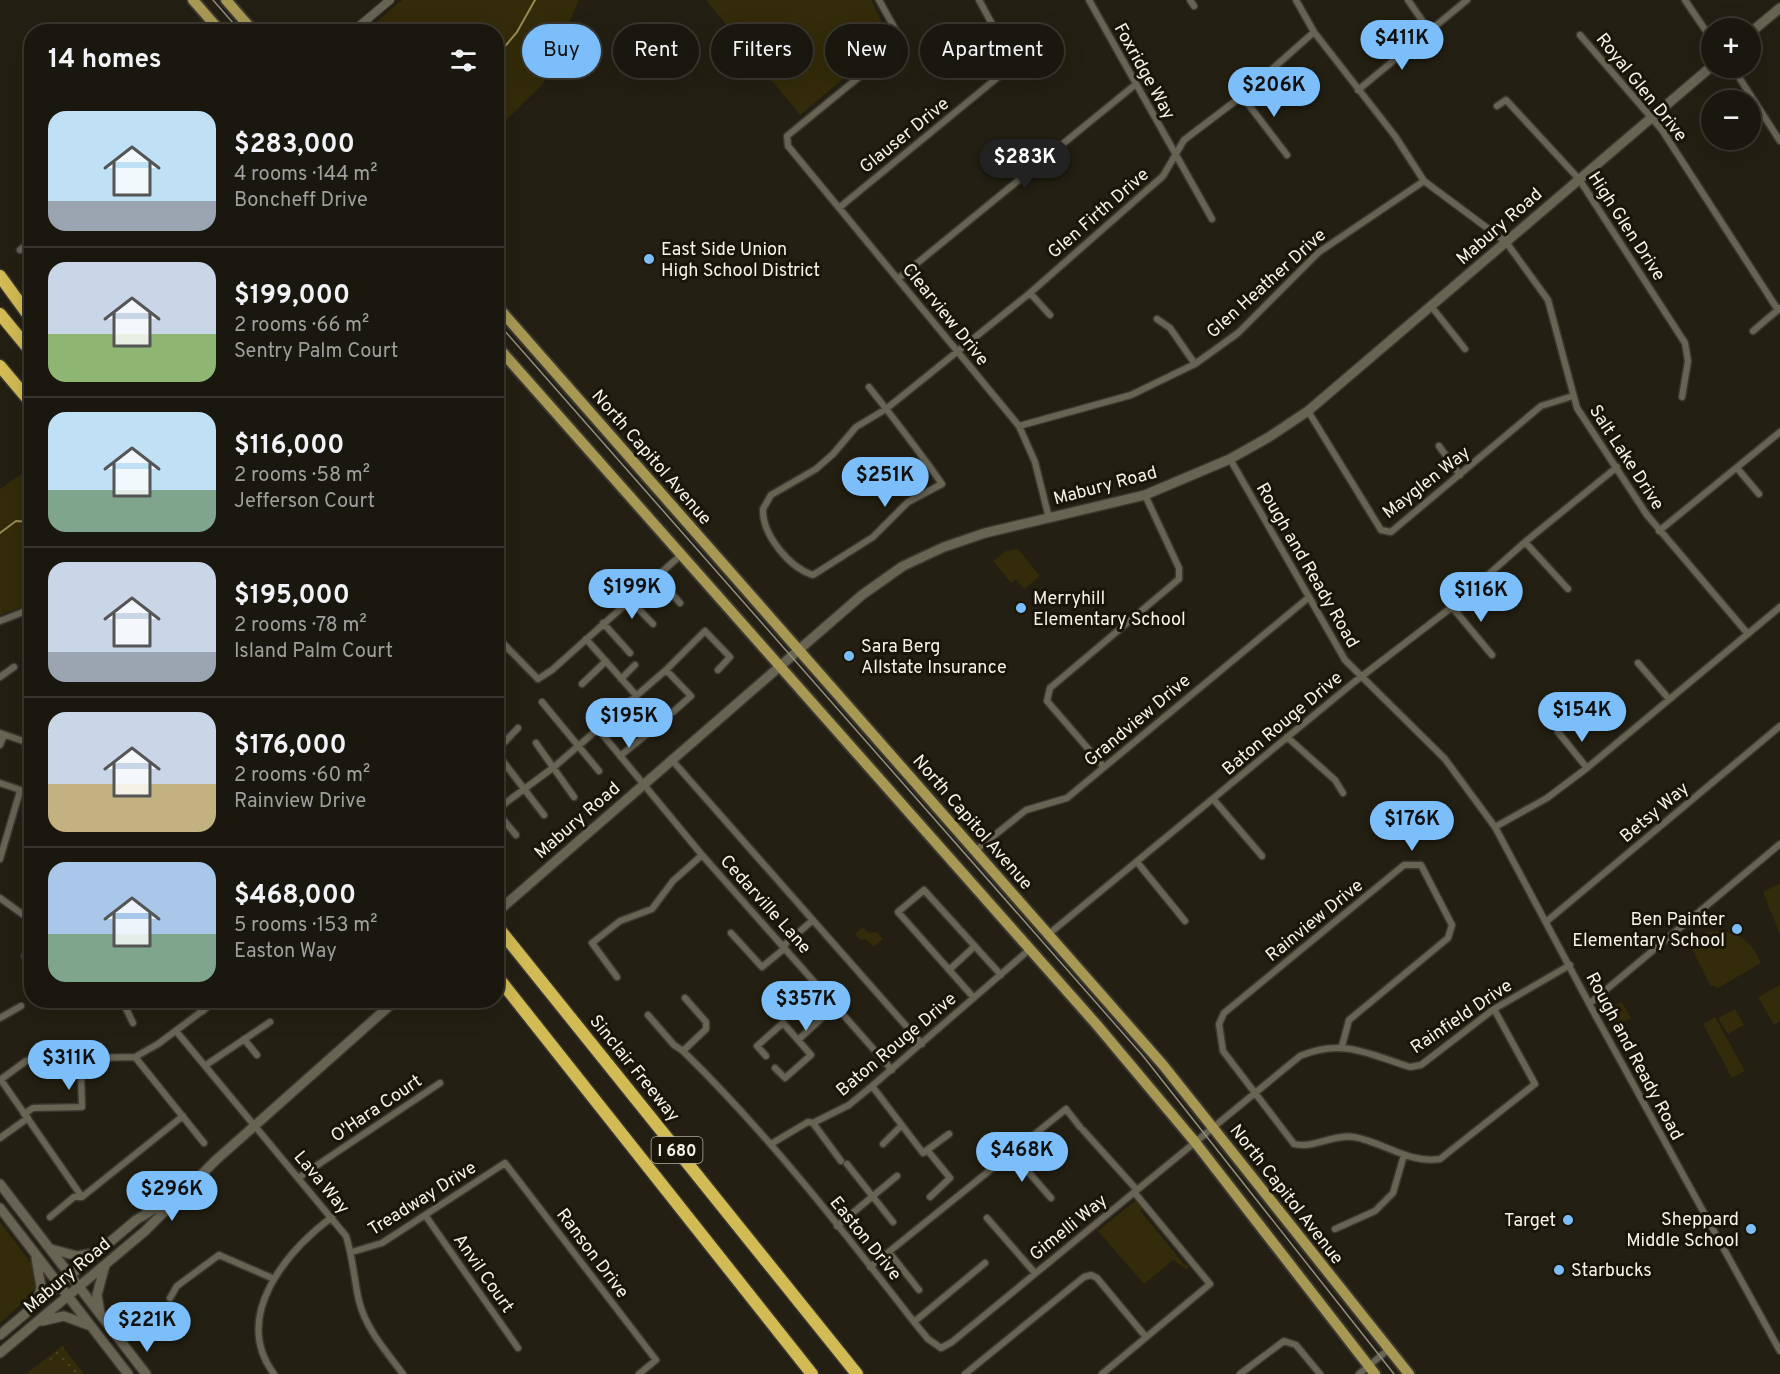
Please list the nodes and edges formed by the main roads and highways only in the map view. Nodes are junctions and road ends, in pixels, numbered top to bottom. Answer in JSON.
{"nodes":[{"id":1,"x":193,"y":0,"type":"edge"},
{"id":2,"x":226,"y":0,"type":"edge"},
{"id":3,"x":1780,"y":8,"type":"edge"},
{"id":4,"x":214,"y":24,"type":"edge"},
{"id":5,"x":247,"y":24,"type":"edge"},
{"id":6,"x":1761,"y":24,"type":"edge"},
{"id":7,"x":1701,"y":75,"type":"edge"},
{"id":8,"x":0,"y":276,"type":"edge"},
{"id":9,"x":24,"y":309,"type":"edge"},
{"id":10,"x":0,"y":314,"type":"edge"},
{"id":11,"x":504,"y":314,"type":"edge"},
{"id":12,"x":24,"y":343,"type":"edge"},
{"id":13,"x":504,"y":354,"type":"edge"},
{"id":14,"x":0,"y":366,"type":"edge"},
{"id":15,"x":24,"y":394,"type":"edge"},
{"id":16,"x":799,"y":649,"type":"junction"},
{"id":17,"x":779,"y":666,"type":"junction"},
{"id":18,"x":504,"y":906,"type":"edge"},
{"id":19,"x":504,"y":936,"type":"edge"},
{"id":20,"x":504,"y":985,"type":"edge"},
{"id":21,"x":387,"y":1008,"type":"edge"},
{"id":22,"x":0,"y":1184,"type":"edge"},
{"id":23,"x":180,"y":1194,"type":"junction"},
{"id":24,"x":0,"y":1208,"type":"edge"},
{"id":25,"x":48,"y":1247,"type":"junction"},
{"id":26,"x":35,"y":1252,"type":"junction"},
{"id":27,"x":98,"y":1252,"type":"junction"},
{"id":28,"x":106,"y":1263,"type":"junction"},
{"id":29,"x":69,"y":1275,"type":"junction"},
{"id":30,"x":59,"y":1284,"type":"junction"},
{"id":31,"x":78,"y":1287,"type":"junction"},
{"id":32,"x":67,"y":1296,"type":"junction"},
{"id":33,"x":36,"y":1304,"type":"junction"},
{"id":34,"x":100,"y":1315,"type":"junction"},
{"id":35,"x":37,"y":1322,"type":"junction"},
{"id":36,"x":91,"y":1326,"type":"junction"},
{"id":37,"x":0,"y":1335,"type":"edge"},
{"id":38,"x":0,"y":1353,"type":"edge"},
{"id":39,"x":1372,"y":1370,"type":"edge"},
{"id":40,"x":128,"y":1374,"type":"edge"},
{"id":41,"x":146,"y":1374,"type":"edge"},
{"id":42,"x":812,"y":1374,"type":"edge"},
{"id":43,"x":857,"y":1374,"type":"edge"},
{"id":44,"x":1409,"y":1374,"type":"edge"}],
"edges":[{"from":1,"to":4,"type":"main road"},
{"from":2,"to":5,"type":"main road"},
{"from":3,"to":6,"type":"main road"},
{"from":7,"to":16,"type":"main road","name":"Mabury Road"},
{"from":8,"to":9,"type":"highway"},
{"from":10,"to":12,"type":"highway"},
{"from":11,"to":16,"type":"main road","name":"North Capitol Avenue"},
{"from":13,"to":17,"type":"main road"},
{"from":14,"to":15,"type":"highway"},
{"from":16,"to":17,"type":"main road","name":"Mabury Road"},
{"from":16,"to":44,"type":"main road","name":"North Capitol Avenue"},
{"from":17,"to":18,"type":"main road","name":"Mabury Road"},
{"from":17,"to":39,"type":"main road"},
{"from":19,"to":43,"type":"highway","name":"Sinclair Freeway","number":"I 680"},
{"from":20,"to":42,"type":"highway","number":"I 680"},
{"from":21,"to":23,"type":"main road","name":"Mabury Road"},
{"from":22,"to":25,"type":"main road"},
{"from":23,"to":27,"type":"main road","name":"Mabury Road"},
{"from":23,"to":28,"type":"main road","name":"Mabury Road"},
{"from":24,"to":26,"type":"main road"},
{"from":25,"to":27,"type":"main road"},
{"from":25,"to":29,"type":"main road"},
{"from":26,"to":30,"type":"main road"},
{"from":26,"to":33,"type":"main road"},
{"from":27,"to":29,"type":"main road","name":"Mabury Road"},
{"from":28,"to":31,"type":"main road","name":"Mabury Road"},
{"from":28,"to":34,"type":"main road"},
{"from":29,"to":30,"type":"main road","name":"Mabury Road"},
{"from":29,"to":31,"type":"main road"},
{"from":30,"to":32,"type":"main road"},
{"from":30,"to":33,"type":"main road","name":"Mabury Road"},
{"from":31,"to":32,"type":"main road","name":"Mabury Road"},
{"from":31,"to":34,"type":"main road"},
{"from":32,"to":35,"type":"main road","name":"Mabury Road"},
{"from":32,"to":36,"type":"main road"},
{"from":33,"to":37,"type":"main road","name":"Mabury Road"},
{"from":34,"to":41,"type":"main road"},
{"from":35,"to":36,"type":"main road"},
{"from":35,"to":38,"type":"main road","name":"Mabury Road"},
{"from":36,"to":40,"type":"main road"}]}
